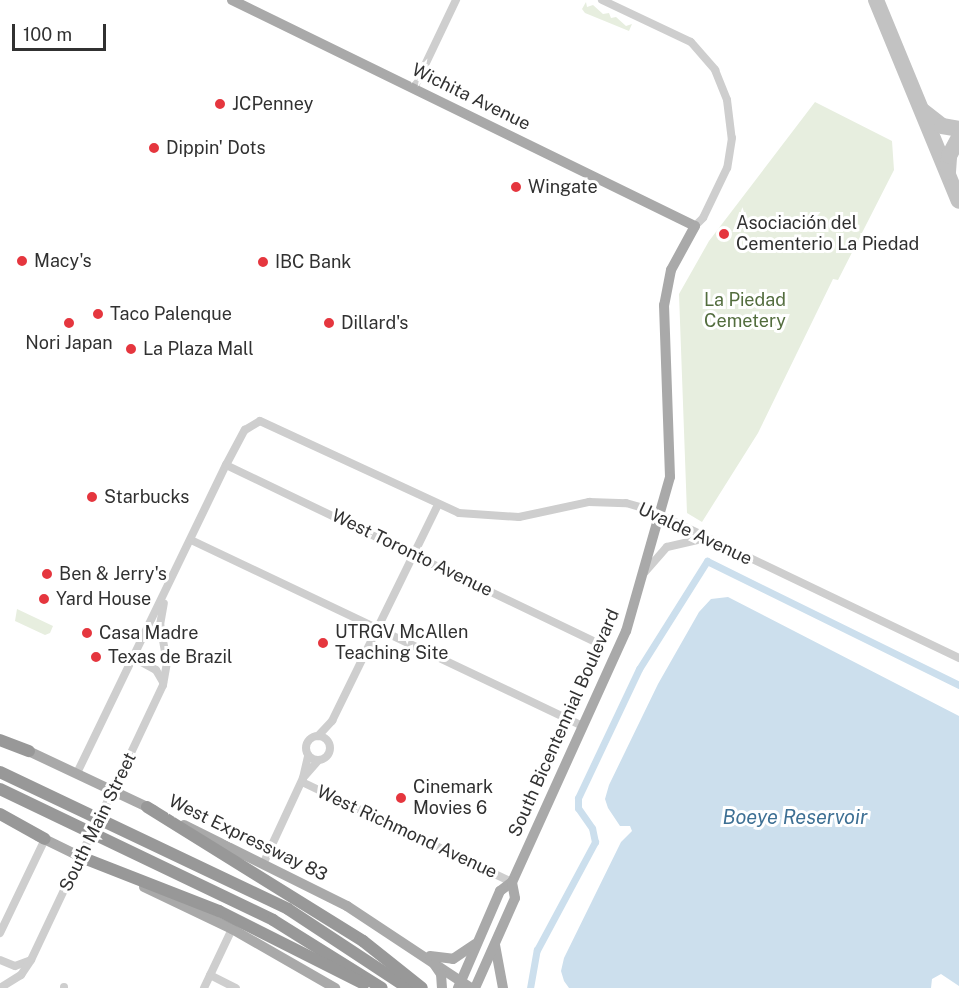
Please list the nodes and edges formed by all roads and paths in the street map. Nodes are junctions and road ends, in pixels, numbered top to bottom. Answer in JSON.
{"nodes":[{"id":1,"x":456,"y":0,"type":"edge"},
{"id":2,"x":602,"y":0,"type":"edge"},
{"id":3,"x":235,"y":1,"type":"edge"},
{"id":4,"x":414,"y":88,"type":"junction"},
{"id":5,"x":695,"y":226,"type":"junction"},
{"id":6,"x":254,"y":422,"type":"joint"},
{"id":7,"x":226,"y":465,"type":"junction"},
{"id":8,"x":438,"y":505,"type":"junction"},
{"id":9,"x":662,"y":514,"type":"junction"},
{"id":10,"x":710,"y":539,"type":"junction"},
{"id":11,"x":191,"y":540,"type":"junction"},
{"id":12,"x":413,"y":554,"type":"junction"},
{"id":13,"x":644,"y":573,"type":"junction"},
{"id":14,"x":169,"y":584,"type":"junction"},
{"id":15,"x":376,"y":626,"type":"junction"},
{"id":16,"x":597,"y":643,"type":"dead end"},
{"id":17,"x":134,"y":658,"type":"junction"},
{"id":18,"x":959,"y":658,"type":"edge"},
{"id":19,"x":163,"y":685,"type":"junction"},
{"id":20,"x":332,"y":720,"type":"junction"},
{"id":21,"x":581,"y":725,"type":"junction"},
{"id":22,"x":318,"y":736,"type":"junction"},
{"id":23,"x":0,"y":738,"type":"edge"},
{"id":24,"x":328,"y":741,"type":"junction"},
{"id":25,"x":28,"y":751,"type":"joint"},
{"id":26,"x":308,"y":756,"type":"junction"},
{"id":27,"x":318,"y":761,"type":"junction"},
{"id":28,"x":0,"y":772,"type":"edge"},
{"id":29,"x":77,"y":773,"type":"junction"},
{"id":30,"x":303,"y":780,"type":"junction"},
{"id":31,"x":0,"y":789,"type":"edge"},
{"id":32,"x":147,"y":807,"type":"junction"},
{"id":33,"x":0,"y":816,"type":"edge"},
{"id":34,"x":45,"y":839,"type":"junction"},
{"id":35,"x":86,"y":859,"type":"junction"},
{"id":36,"x":264,"y":862,"type":"junction"},
{"id":37,"x":512,"y":882,"type":"junction"},
{"id":38,"x":232,"y":929,"type":"junction"},
{"id":39,"x":0,"y":933,"type":"edge"},
{"id":40,"x":480,"y":939,"type":"junction"},
{"id":41,"x":495,"y":945,"type":"junction"},
{"id":42,"x":418,"y":951,"type":"junction"},
{"id":43,"x":429,"y":958,"type":"junction"},
{"id":44,"x":0,"y":960,"type":"edge"},
{"id":45,"x":32,"y":960,"type":"junction"},
{"id":46,"x":210,"y":975,"type":"junction"},
{"id":47,"x":459,"y":984,"type":"edge"},
{"id":48,"x":0,"y":988,"type":"edge"},
{"id":49,"x":204,"y":988,"type":"edge"},
{"id":50,"x":236,"y":988,"type":"edge"},
{"id":51,"x":334,"y":988,"type":"edge"},
{"id":52,"x":372,"y":988,"type":"edge"},
{"id":53,"x":382,"y":988,"type":"edge"},
{"id":54,"x":408,"y":988,"type":"edge"},
{"id":55,"x":422,"y":988,"type":"edge"},
{"id":56,"x":442,"y":988,"type":"edge"},
{"id":57,"x":473,"y":988,"type":"edge"},
{"id":58,"x":503,"y":988,"type":"edge"}],
"edges":[{"from":1,"to":4,"type":"street"},
{"from":2,"to":5,"type":"street"},
{"from":3,"to":4,"type":"main road","name":"Wichita Avenue"},
{"from":4,"to":5,"type":"main road","name":"Wichita Avenue"},
{"from":5,"to":9,"type":"main road","name":"South Bicentennial Boulevard"},
{"from":6,"to":7,"type":"street","name":"South Main Street"},
{"from":6,"to":8,"type":"street","name":"Uvalde Avenue"},
{"from":7,"to":11,"type":"street","name":"South Main Street"},
{"from":7,"to":12,"type":"street","name":"West Toronto Avenue"},
{"from":8,"to":9,"type":"street","name":"Uvalde Avenue"},
{"from":8,"to":12,"type":"street"},
{"from":9,"to":10,"type":"street","name":"Uvalde Avenue"},
{"from":9,"to":13,"type":"main road","name":"South Bicentennial Boulevard"},
{"from":10,"to":13,"type":"street"},
{"from":10,"to":18,"type":"street","name":"Uvalde Avenue"},
{"from":11,"to":14,"type":"street","name":"South Main Street"},
{"from":11,"to":15,"type":"street"},
{"from":12,"to":15,"type":"street"},
{"from":12,"to":16,"type":"street","name":"West Toronto Avenue"},
{"from":13,"to":21,"type":"main road","name":"South Bicentennial Boulevard"},
{"from":14,"to":17,"type":"street","name":"South Main Street"},
{"from":14,"to":19,"type":"street","name":"South Main Street"},
{"from":15,"to":20,"type":"street"},
{"from":15,"to":21,"type":"street"},
{"from":17,"to":19,"type":"street"},
{"from":17,"to":29,"type":"street","name":"South Main Street"},
{"from":19,"to":45,"type":"street","name":"South Main Street","bridge":true},
{"from":20,"to":22,"type":"street"},
{"from":20,"to":24,"type":"street"},
{"from":21,"to":37,"type":"main road","name":"South Bicentennial Boulevard"},
{"from":22,"to":24,"type":"street"},
{"from":22,"to":26,"type":"street"},
{"from":23,"to":25,"type":"highway"},
{"from":24,"to":27,"type":"street"},
{"from":25,"to":29,"type":"main road","name":"West Expressway 83"},
{"from":26,"to":27,"type":"street"},
{"from":26,"to":30,"type":"street"},
{"from":27,"to":30,"type":"street"},
{"from":28,"to":54,"type":"highway"},
{"from":29,"to":32,"type":"main road","name":"West Expressway 83"},
{"from":30,"to":36,"type":"street"},
{"from":30,"to":37,"type":"street","name":"West Richmond Avenue"},
{"from":31,"to":53,"type":"highway"},
{"from":32,"to":36,"type":"main road","name":"West Expressway 83"},
{"from":32,"to":55,"type":"highway"},
{"from":33,"to":34,"type":"highway"},
{"from":34,"to":35,"type":"main road"},
{"from":34,"to":39,"type":"street"},
{"from":35,"to":38,"type":"main road"},
{"from":35,"to":52,"type":"highway"},
{"from":36,"to":42,"type":"main road","name":"West Expressway 83"},
{"from":37,"to":40,"type":"main road","name":"South Bicentennial Boulevard"},
{"from":37,"to":41,"type":"main road","name":"South Bicentennial Boulevard"},
{"from":38,"to":46,"type":"street"},
{"from":38,"to":51,"type":"main road"},
{"from":40,"to":42,"type":"main road"},
{"from":40,"to":47,"type":"main road","name":"South Bicentennial Boulevard"},
{"from":41,"to":57,"type":"main road","name":"South Bicentennial Boulevard"},
{"from":41,"to":58,"type":"main road"},
{"from":42,"to":43,"type":"main road","name":"West Expressway 83"},
{"from":43,"to":47,"type":"main road","name":"West Expressway 83"},
{"from":43,"to":56,"type":"main road"},
{"from":44,"to":45,"type":"street"},
{"from":45,"to":48,"type":"street","name":"South Main Street"},
{"from":46,"to":49,"type":"street"},
{"from":46,"to":50,"type":"street"},
{"from":47,"to":57,"type":"main road","name":"West Expressway 83"}]}
